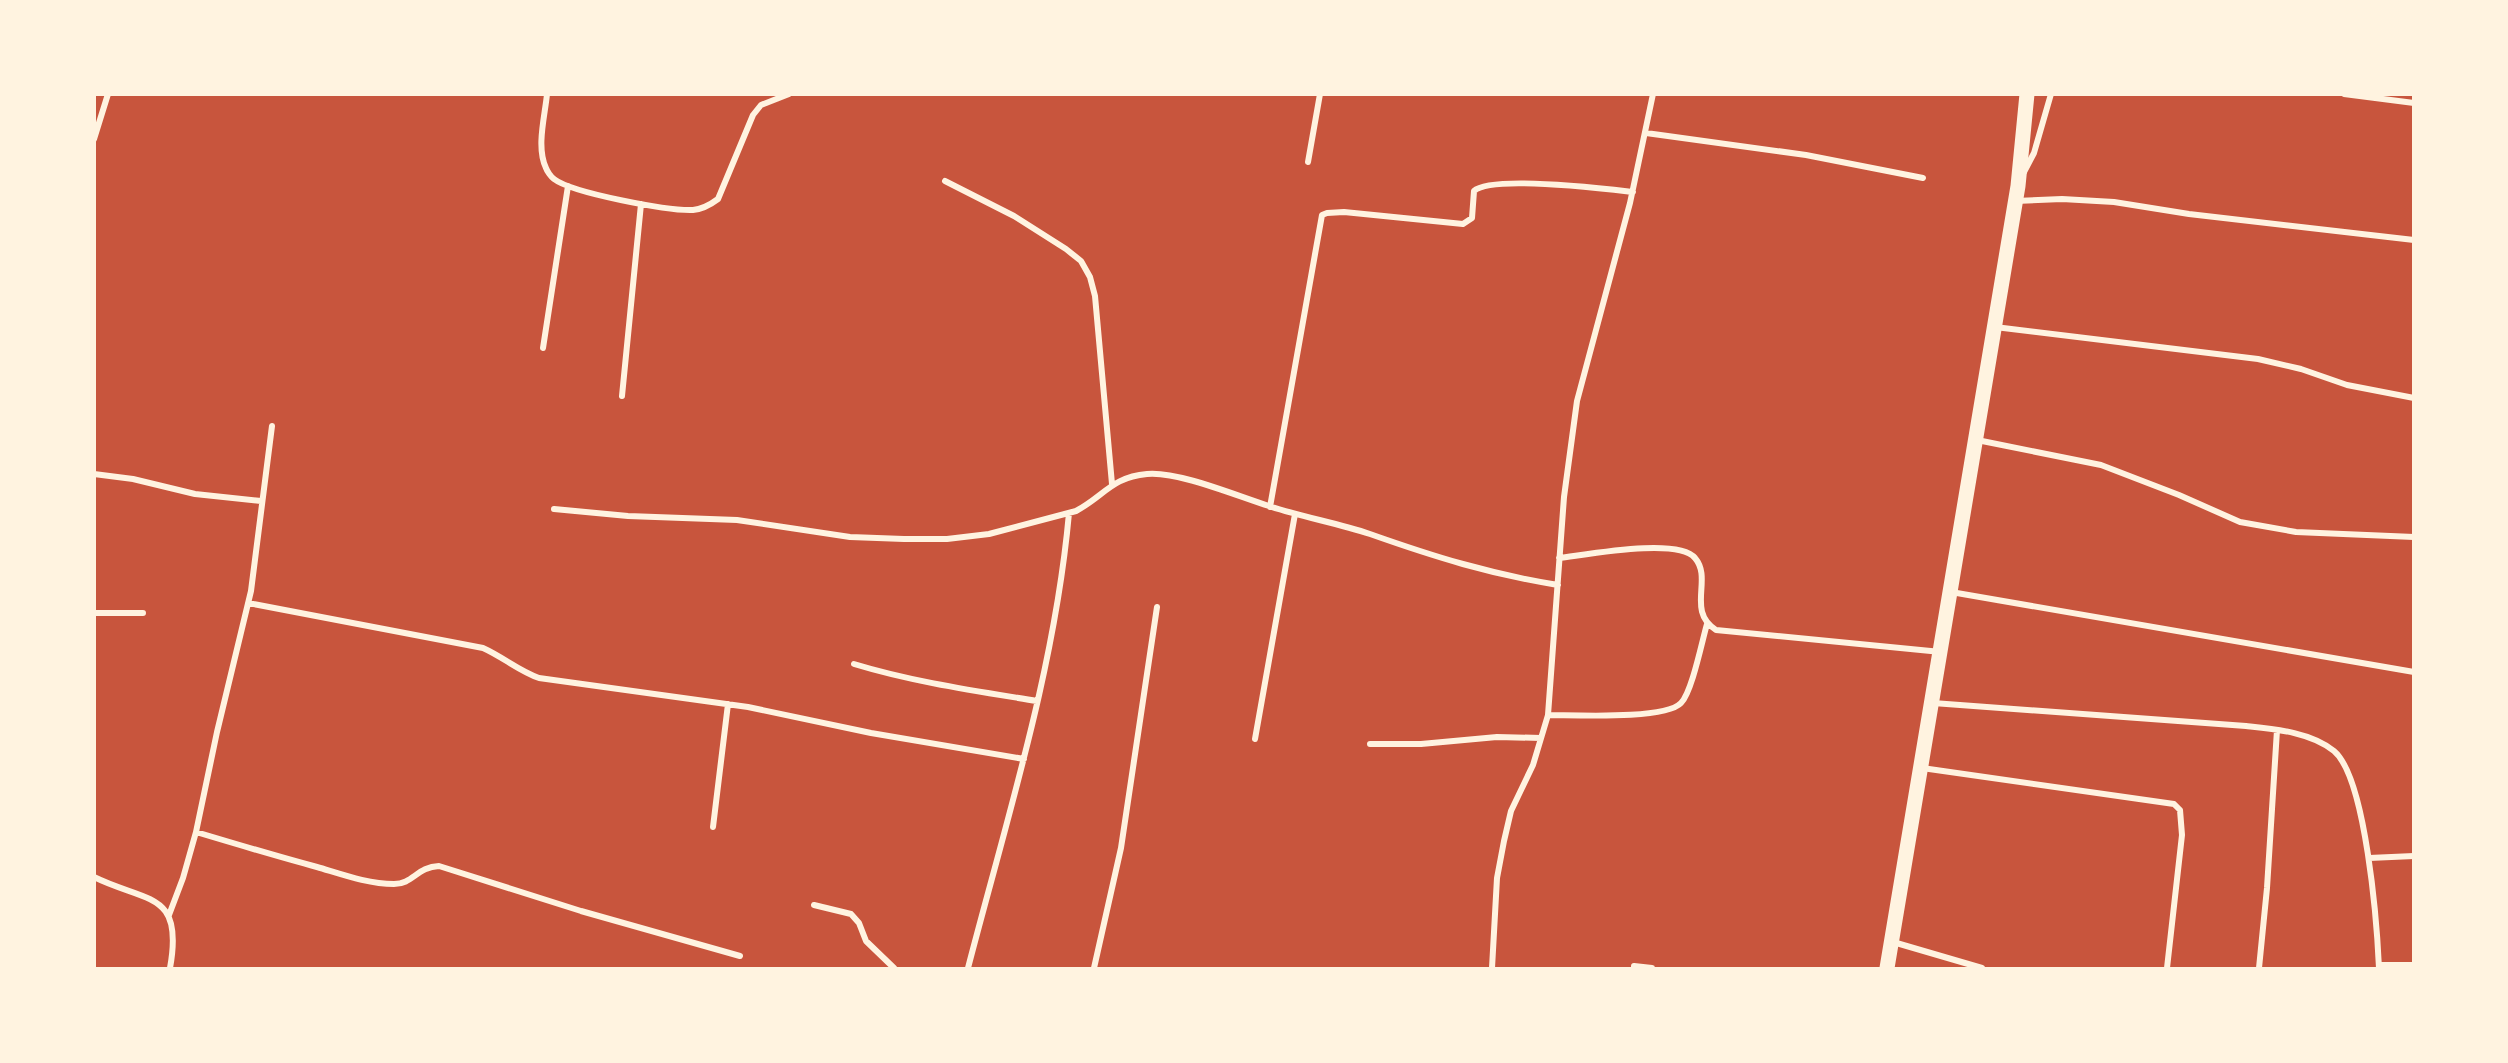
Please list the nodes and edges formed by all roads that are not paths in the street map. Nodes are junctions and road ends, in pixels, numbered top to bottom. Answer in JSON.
{"nodes":[{"id":1,"x":108,"y":94,"type":"edge"},
{"id":2,"x":547,"y":94,"type":"edge"},
{"id":3,"x":789,"y":94,"type":"edge"},
{"id":4,"x":1320,"y":94,"type":"edge"},
{"id":5,"x":1653,"y":94,"type":"edge"},
{"id":6,"x":2027,"y":94,"type":"edge"},
{"id":7,"x":2051,"y":94,"type":"edge"},
{"id":8,"x":2344,"y":94,"type":"edge"},
{"id":9,"x":2414,"y":103,"type":"edge"},
{"id":10,"x":1646,"y":133,"type":"junction"},
{"id":11,"x":94,"y":139,"type":"edge"},
{"id":12,"x":1308,"y":162,"type":"dead end"},
{"id":13,"x":1923,"y":178,"type":"dead end"},
{"id":14,"x":945,"y":181,"type":"dead end"},
{"id":15,"x":568,"y":186,"type":"junction"},
{"id":16,"x":1633,"y":192,"type":"junction"},
{"id":17,"x":2016,"y":194,"type":"junction"},
{"id":18,"x":641,"y":204,"type":"junction"},
{"id":19,"x":2414,"y":240,"type":"edge"},
{"id":20,"x":1995,"y":326,"type":"junction"},
{"id":21,"x":543,"y":348,"type":"dead end"},
{"id":22,"x":622,"y":396,"type":"dead end"},
{"id":23,"x":2414,"y":398,"type":"edge"},
{"id":24,"x":272,"y":426,"type":"dead end"},
{"id":25,"x":1976,"y":440,"type":"junction"},
{"id":26,"x":94,"y":474,"type":"edge"},
{"id":27,"x":1112,"y":484,"type":"junction"},
{"id":28,"x":261,"y":501,"type":"junction"},
{"id":29,"x":1270,"y":507,"type":"junction"},
{"id":30,"x":554,"y":509,"type":"dead end"},
{"id":31,"x":1069,"y":513,"type":"junction"},
{"id":32,"x":1295,"y":514,"type":"junction"},
{"id":33,"x":2414,"y":537,"type":"edge"},
{"id":34,"x":1559,"y":558,"type":"junction"},
{"id":35,"x":1558,"y":585,"type":"junction"},
{"id":36,"x":1951,"y":592,"type":"junction"},
{"id":37,"x":248,"y":603,"type":"junction"},
{"id":38,"x":1157,"y":607,"type":"dead end"},
{"id":39,"x":94,"y":613,"type":"edge"},
{"id":40,"x":143,"y":613,"type":"dead end"},
{"id":41,"x":1707,"y":624,"type":"junction"},
{"id":42,"x":1941,"y":652,"type":"junction"},
{"id":43,"x":854,"y":664,"type":"dead end"},
{"id":44,"x":2414,"y":672,"type":"edge"},
{"id":45,"x":1037,"y":700,"type":"junction"},
{"id":46,"x":1933,"y":703,"type":"junction"},
{"id":47,"x":728,"y":704,"type":"junction"},
{"id":48,"x":1548,"y":715,"type":"junction"},
{"id":49,"x":2277,"y":730,"type":"junction"},
{"id":50,"x":1541,"y":738,"type":"junction"},
{"id":51,"x":1255,"y":739,"type":"dead end"},
{"id":52,"x":1370,"y":744,"type":"dead end"},
{"id":53,"x":1024,"y":759,"type":"junction"},
{"id":54,"x":1922,"y":768,"type":"junction"},
{"id":55,"x":713,"y":827,"type":"dead end"},
{"id":56,"x":196,"y":832,"type":"junction"},
{"id":57,"x":2414,"y":856,"type":"edge"},
{"id":58,"x":2369,"y":858,"type":"junction"},
{"id":59,"x":94,"y":877,"type":"edge"},
{"id":60,"x":814,"y":905,"type":"dead end"},
{"id":61,"x":169,"y":915,"type":"junction"},
{"id":62,"x":1892,"y":941,"type":"junction"},
{"id":63,"x":740,"y":956,"type":"dead end"},
{"id":64,"x":2414,"y":965,"type":"edge"},
{"id":65,"x":1634,"y":966,"type":"dead end"},
{"id":66,"x":2379,"y":967,"type":"edge"},
{"id":67,"x":170,"y":969,"type":"edge"},
{"id":68,"x":894,"y":969,"type":"edge"},
{"id":69,"x":968,"y":969,"type":"edge"},
{"id":70,"x":1094,"y":969,"type":"edge"},
{"id":71,"x":1492,"y":969,"type":"edge"},
{"id":72,"x":1652,"y":969,"type":"edge"},
{"id":73,"x":1887,"y":969,"type":"edge"},
{"id":74,"x":1982,"y":969,"type":"edge"},
{"id":75,"x":2167,"y":969,"type":"edge"},
{"id":76,"x":2259,"y":969,"type":"edge"}],
"edges":[{"from":1,"to":11,"type":"street"},
{"from":2,"to":15,"type":"street"},
{"from":3,"to":18,"type":"street"},
{"from":4,"to":12,"type":"street"},
{"from":5,"to":10,"type":"street"},
{"from":6,"to":17,"type":"highway"},
{"from":7,"to":17,"type":"street"},
{"from":8,"to":9,"type":"street"},
{"from":10,"to":13,"type":"street"},
{"from":10,"to":16,"type":"street"},
{"from":14,"to":27,"type":"street"},
{"from":15,"to":18,"type":"street"},
{"from":15,"to":21,"type":"street"},
{"from":16,"to":29,"type":"street"},
{"from":16,"to":34,"type":"street"},
{"from":17,"to":19,"type":"street"},
{"from":17,"to":20,"type":"highway"},
{"from":18,"to":22,"type":"street"},
{"from":20,"to":23,"type":"street"},
{"from":20,"to":25,"type":"highway"},
{"from":24,"to":28,"type":"street"},
{"from":25,"to":33,"type":"street"},
{"from":25,"to":36,"type":"highway"},
{"from":26,"to":28,"type":"street"},
{"from":27,"to":29,"type":"street"},
{"from":27,"to":31,"type":"street"},
{"from":28,"to":37,"type":"street"},
{"from":29,"to":32,"type":"street"},
{"from":30,"to":31,"type":"street"},
{"from":31,"to":45,"type":"street"},
{"from":32,"to":35,"type":"street"},
{"from":32,"to":51,"type":"street"},
{"from":34,"to":35,"type":"street"},
{"from":34,"to":41,"type":"street"},
{"from":35,"to":48,"type":"street"},
{"from":36,"to":42,"type":"highway"},
{"from":36,"to":44,"type":"street"},
{"from":37,"to":47,"type":"street"},
{"from":37,"to":56,"type":"street"},
{"from":38,"to":70,"type":"street"},
{"from":39,"to":40,"type":"street"},
{"from":41,"to":42,"type":"street"},
{"from":41,"to":48,"type":"street"},
{"from":42,"to":46,"type":"highway"},
{"from":43,"to":45,"type":"street"},
{"from":45,"to":53,"type":"street"},
{"from":46,"to":49,"type":"street"},
{"from":46,"to":54,"type":"highway"},
{"from":47,"to":53,"type":"street"},
{"from":47,"to":55,"type":"street"},
{"from":48,"to":50,"type":"street"},
{"from":49,"to":58,"type":"street"},
{"from":49,"to":76,"type":"street"},
{"from":50,"to":52,"type":"street"},
{"from":50,"to":71,"type":"street"},
{"from":53,"to":69,"type":"street"},
{"from":54,"to":62,"type":"highway"},
{"from":54,"to":75,"type":"street"},
{"from":56,"to":61,"type":"street"},
{"from":56,"to":63,"type":"street"},
{"from":57,"to":58,"type":"street"},
{"from":58,"to":66,"type":"street"},
{"from":59,"to":61,"type":"street"},
{"from":60,"to":68,"type":"street"},
{"from":61,"to":67,"type":"street"},
{"from":62,"to":73,"type":"highway"},
{"from":62,"to":74,"type":"street"},
{"from":64,"to":66,"type":"street"},
{"from":65,"to":72,"type":"street"}]}
